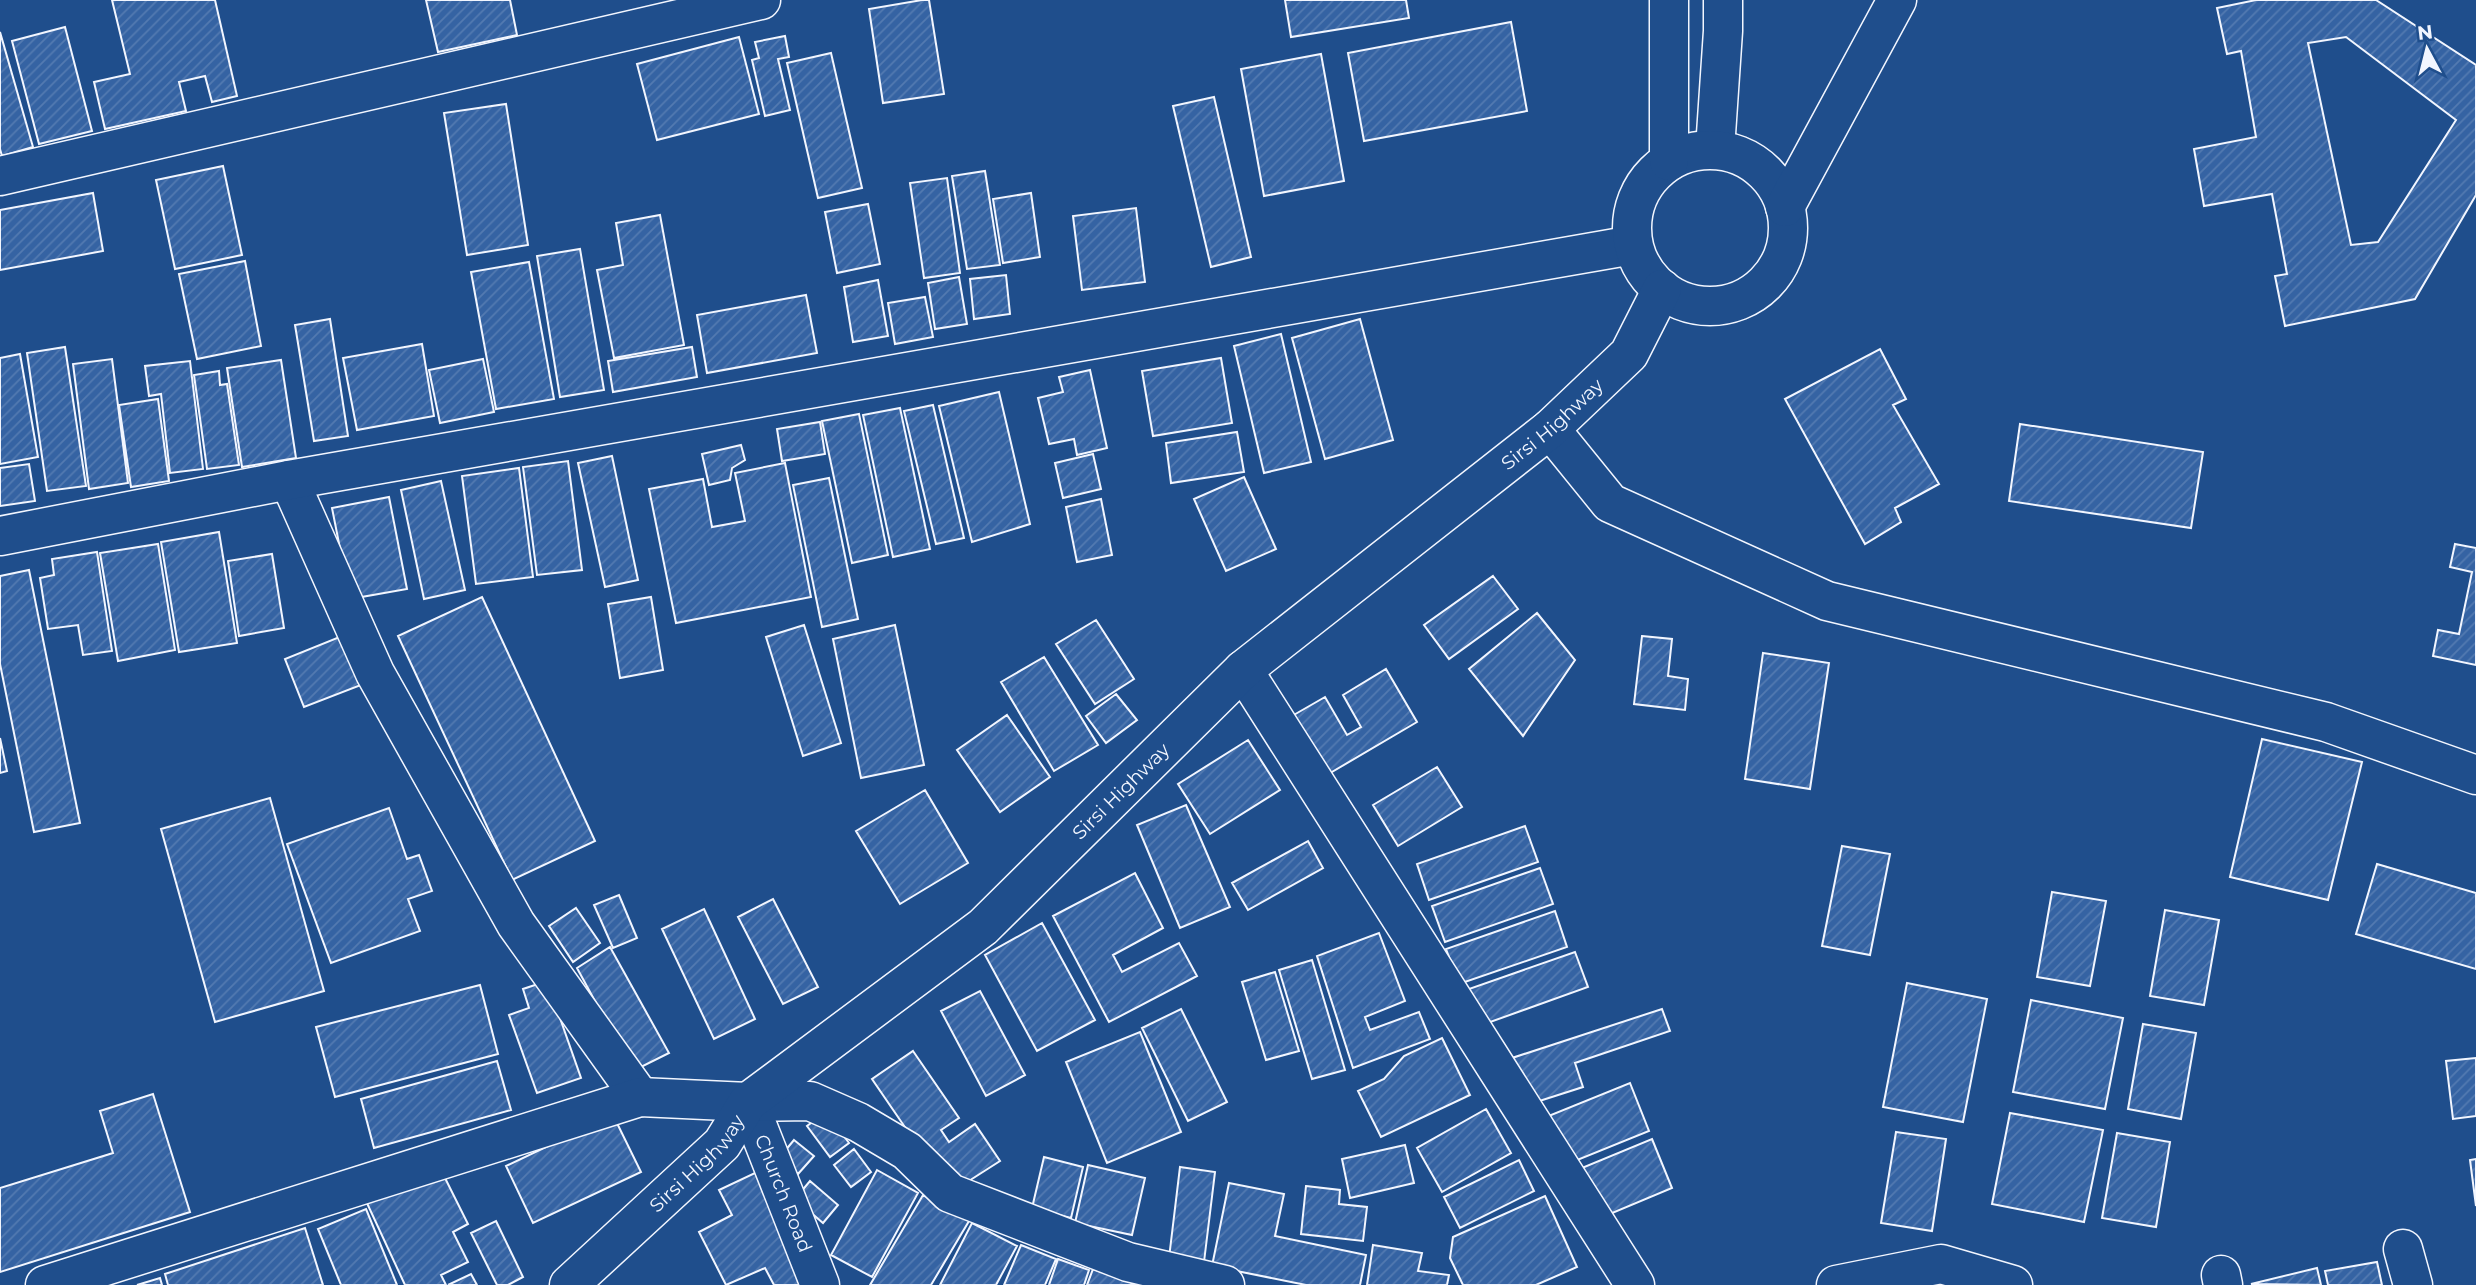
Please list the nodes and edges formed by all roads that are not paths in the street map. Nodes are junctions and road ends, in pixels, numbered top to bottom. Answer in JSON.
{"nodes":[{"id":1,"x":1669,"y":0,"type":"edge"},
{"id":2,"x":1723,"y":0,"type":"edge"},
{"id":3,"x":1897,"y":0,"type":"edge"},
{"id":4,"x":755,"y":1,"type":"edge"},
{"id":5,"x":1715,"y":149,"type":"junction"},
{"id":6,"x":1669,"y":161,"type":"junction"},
{"id":7,"x":0,"y":176,"type":"edge"},
{"id":8,"x":1785,"y":206,"type":"junction"},
{"id":9,"x":1633,"y":245,"type":"junction"},
{"id":10,"x":1662,"y":289,"type":"junction"},
{"id":11,"x":1550,"y":429,"type":"junction"},
{"id":12,"x":289,"y":480,"type":"junction"},
{"id":13,"x":0,"y":536,"type":"edge"},
{"id":14,"x":1243,"y":670,"type":"junction"},
{"id":15,"x":2476,"y":775,"type":"edge"},
{"id":16,"x":640,"y":1097,"type":"junction"},
{"id":17,"x":748,"y":1102,"type":"junction"},
{"id":18,"x":46,"y":1285,"type":"edge"},
{"id":19,"x":569,"y":1285,"type":"edge"},
{"id":20,"x":820,"y":1285,"type":"edge"},
{"id":21,"x":1225,"y":1285,"type":"edge"},
{"id":22,"x":1635,"y":1285,"type":"edge"},
{"id":23,"x":1836,"y":1285,"type":"edge"},
{"id":24,"x":2013,"y":1285,"type":"edge"}],
"edges":[{"from":1,"to":6,"type":"street"},
{"from":2,"to":5,"type":"street"},
{"from":3,"to":8,"type":"street"},
{"from":4,"to":7,"type":"street"},
{"from":5,"to":6,"type":"street"},
{"from":5,"to":8,"type":"street"},
{"from":6,"to":9,"type":"street"},
{"from":8,"to":10,"type":"street"},
{"from":9,"to":10,"type":"street"},
{"from":9,"to":12,"type":"street"},
{"from":10,"to":11,"type":"street","name":"Sirsi Highway"},
{"from":11,"to":14,"type":"street","name":"Sirsi Highway"},
{"from":11,"to":15,"type":"street"},
{"from":12,"to":13,"type":"street"},
{"from":12,"to":16,"type":"street"},
{"from":14,"to":17,"type":"street","name":"Sirsi Highway"},
{"from":14,"to":22,"type":"street"},
{"from":16,"to":17,"type":"street"},
{"from":16,"to":18,"type":"street"},
{"from":17,"to":19,"type":"street","name":"Sirsi Highway"},
{"from":17,"to":20,"type":"street","name":"Church Road"},
{"from":17,"to":21,"type":"street"},
{"from":23,"to":24,"type":"street"}]}
